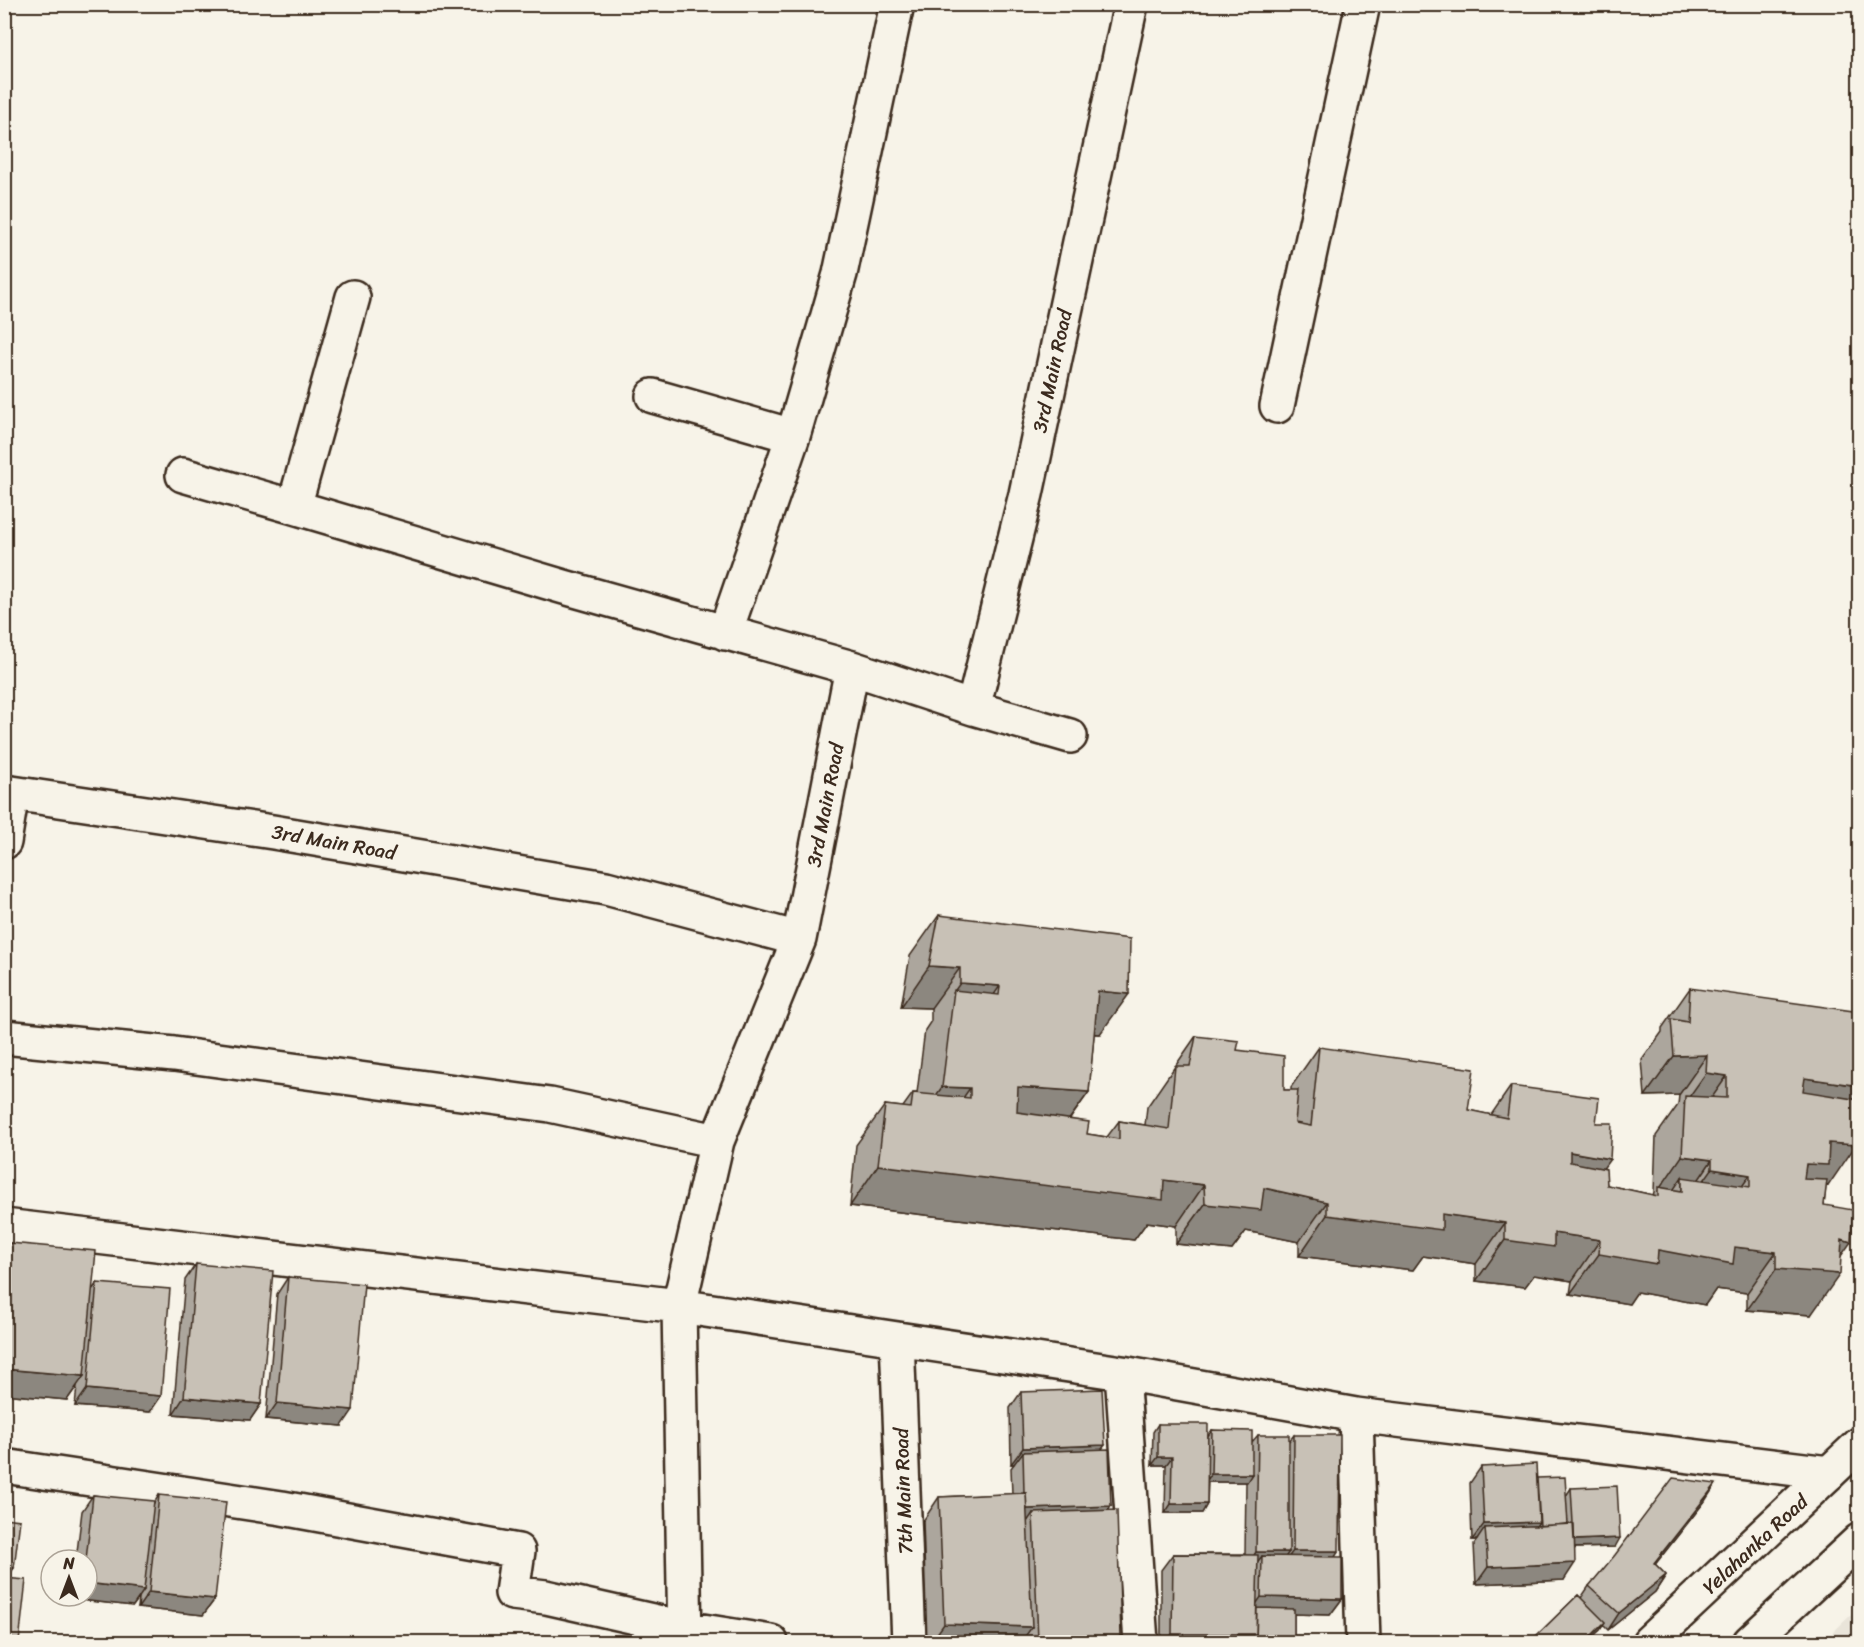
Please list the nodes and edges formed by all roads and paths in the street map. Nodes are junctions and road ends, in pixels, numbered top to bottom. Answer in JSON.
{"nodes":[{"id":1,"x":897,"y":4,"type":"edge"},
{"id":2,"x":1131,"y":4,"type":"edge"},
{"id":3,"x":1363,"y":4,"type":"edge"},
{"id":4,"x":353,"y":297,"type":"dead end"},
{"id":5,"x":654,"y":396,"type":"dead end"},
{"id":6,"x":1277,"y":406,"type":"dead end"},
{"id":7,"x":793,"y":436,"type":"junction"},
{"id":8,"x":183,"y":475,"type":"dead end"},
{"id":9,"x":294,"y":507,"type":"junction"},
{"id":10,"x":725,"y":633,"type":"junction"},
{"id":11,"x":852,"y":668,"type":"junction"},
{"id":12,"x":973,"y":708,"type":"junction"},
{"id":13,"x":1070,"y":736,"type":"dead end"},
{"id":14,"x":8,"y":793,"type":"edge"},
{"id":15,"x":4,"y":842,"type":"edge"},
{"id":16,"x":799,"y":939,"type":"junction"},
{"id":17,"x":4,"y":1037,"type":"edge"},
{"id":18,"x":717,"y":1141,"type":"junction"},
{"id":19,"x":4,"y":1227,"type":"edge"},
{"id":20,"x":679,"y":1306,"type":"junction"},
{"id":21,"x":897,"y":1340,"type":"junction"},
{"id":22,"x":1122,"y":1372,"type":"junction"},
{"id":23,"x":1356,"y":1415,"type":"junction"},
{"id":24,"x":1860,"y":1444,"type":"edge"},
{"id":25,"x":4,"y":1466,"type":"edge"},
{"id":26,"x":1829,"y":1473,"type":"junction"},
{"id":27,"x":1860,"y":1540,"type":"edge"},
{"id":28,"x":684,"y":1635,"type":"edge"},
{"id":29,"x":771,"y":1642,"type":"edge"},
{"id":30,"x":909,"y":1642,"type":"edge"},
{"id":31,"x":1141,"y":1642,"type":"edge"},
{"id":32,"x":1363,"y":1642,"type":"edge"},
{"id":33,"x":1649,"y":1642,"type":"edge"},
{"id":34,"x":1750,"y":1642,"type":"edge"}],
"edges":[{"from":1,"to":7,"type":"street"},
{"from":2,"to":12,"type":"street","name":"3rd Main Road"},
{"from":3,"to":6,"type":"street"},
{"from":4,"to":9,"type":"street"},
{"from":5,"to":7,"type":"street"},
{"from":7,"to":10,"type":"street"},
{"from":8,"to":9,"type":"street"},
{"from":9,"to":10,"type":"street"},
{"from":10,"to":11,"type":"street"},
{"from":11,"to":12,"type":"street"},
{"from":11,"to":16,"type":"street","name":"3rd Main Road"},
{"from":12,"to":13,"type":"street"},
{"from":14,"to":15,"type":"street","name":"3rd Main Road"},
{"from":14,"to":16,"type":"street","name":"3rd Main Road"},
{"from":16,"to":18,"type":"street"},
{"from":17,"to":18,"type":"street"},
{"from":18,"to":20,"type":"street"},
{"from":19,"to":20,"type":"street"},
{"from":20,"to":21,"type":"street"},
{"from":20,"to":28,"type":"street"},
{"from":21,"to":22,"type":"street"},
{"from":21,"to":30,"type":"street","name":"7th Main Road"},
{"from":22,"to":23,"type":"street"},
{"from":22,"to":31,"type":"street"},
{"from":23,"to":26,"type":"street"},
{"from":23,"to":32,"type":"street"},
{"from":24,"to":26,"type":"street","name":"Yelahanka Road"},
{"from":25,"to":28,"type":"street"},
{"from":26,"to":33,"type":"street","name":"Yelahanka Road"},
{"from":27,"to":34,"type":"street"},
{"from":28,"to":29,"type":"street"}]}
